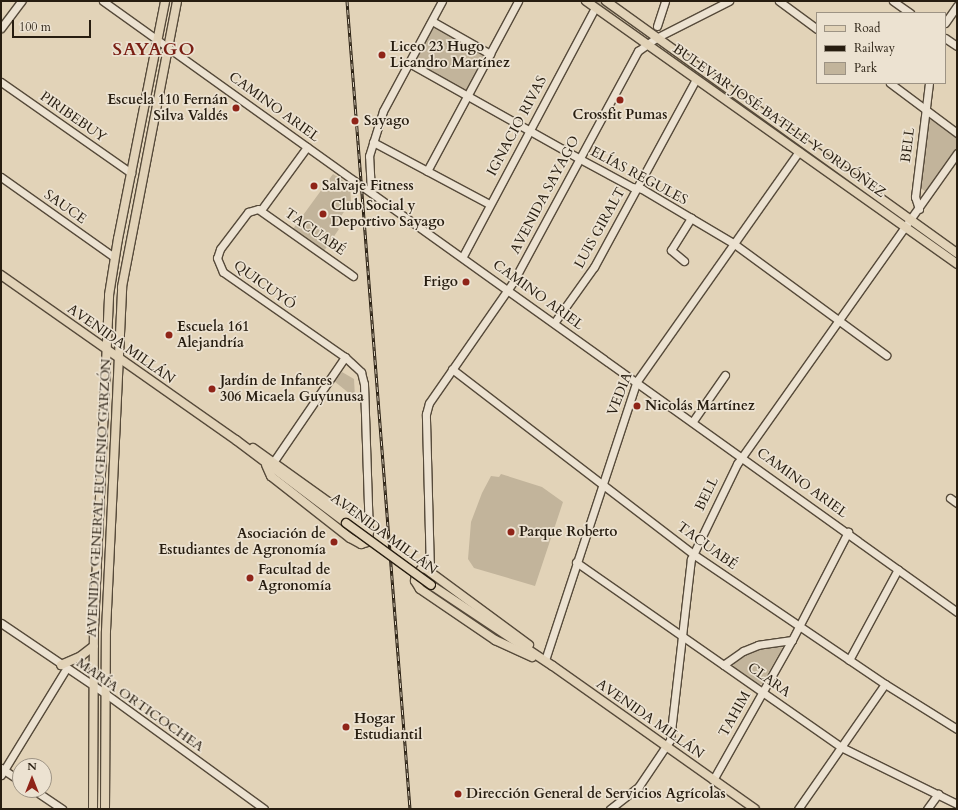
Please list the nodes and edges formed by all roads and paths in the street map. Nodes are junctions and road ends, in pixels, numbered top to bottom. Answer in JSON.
{"nodes":[{"id":1,"x":21,"y":1,"type":"edge"},
{"id":2,"x":103,"y":1,"type":"edge"},
{"id":3,"x":165,"y":1,"type":"edge"},
{"id":4,"x":177,"y":1,"type":"edge"},
{"id":5,"x":442,"y":1,"type":"edge"},
{"id":6,"x":518,"y":1,"type":"edge"},
{"id":7,"x":586,"y":1,"type":"edge"},
{"id":8,"x":606,"y":1,"type":"edge"},
{"id":9,"x":665,"y":1,"type":"edge"},
{"id":10,"x":729,"y":1,"type":"edge"},
{"id":11,"x":779,"y":1,"type":"edge"},
{"id":12,"x":893,"y":1,"type":"edge"},
{"id":13,"x":957,"y":6,"type":"edge"},
{"id":14,"x":595,"y":8,"type":"junction"},
{"id":15,"x":909,"y":12,"type":"edge"},
{"id":16,"x":432,"y":21,"type":"junction"},
{"id":17,"x":946,"y":22,"type":"edge"},
{"id":18,"x":657,"y":26,"type":"dead end"},
{"id":19,"x":1,"y":28,"type":"edge"},
{"id":20,"x":816,"y":28,"type":"edge"},
{"id":21,"x":656,"y":38,"type":"junction"},
{"id":22,"x":157,"y":39,"type":"junction"},
{"id":23,"x":946,"y":39,"type":"edge"},
{"id":24,"x":646,"y":43,"type":"junction"},
{"id":25,"x":168,"y":46,"type":"junction"},
{"id":26,"x":957,"y":46,"type":"edge"},
{"id":27,"x":490,"y":54,"type":"junction"},
{"id":28,"x":409,"y":63,"type":"junction"},
{"id":29,"x":696,"y":78,"type":"junction"},
{"id":30,"x":1,"y":82,"type":"edge"},
{"id":31,"x":891,"y":84,"type":"edge"},
{"id":32,"x":928,"y":84,"type":"edge"},
{"id":33,"x":468,"y":96,"type":"junction"},
{"id":34,"x":925,"y":109,"type":"junction"},
{"id":35,"x":529,"y":130,"type":"junction"},
{"id":36,"x":957,"y":133,"type":"edge"},
{"id":37,"x":373,"y":142,"type":"junction"},
{"id":38,"x":307,"y":147,"type":"junction"},
{"id":39,"x":799,"y":150,"type":"junction"},
{"id":40,"x":957,"y":153,"type":"edge"},
{"id":41,"x":580,"y":159,"type":"junction"},
{"id":42,"x":427,"y":170,"type":"junction"},
{"id":43,"x":131,"y":173,"type":"junction"},
{"id":44,"x":1,"y":177,"type":"edge"},
{"id":45,"x":637,"y":188,"type":"junction"},
{"id":46,"x":371,"y":192,"type":"junction"},
{"id":47,"x":489,"y":204,"type":"junction"},
{"id":48,"x":919,"y":208,"type":"junction"},
{"id":49,"x":261,"y":210,"type":"junction"},
{"id":50,"x":691,"y":218,"type":"junction"},
{"id":51,"x":911,"y":220,"type":"junction"},
{"id":52,"x":906,"y":228,"type":"junction"},
{"id":53,"x":733,"y":243,"type":"junction"},
{"id":54,"x":957,"y":253,"type":"edge"},
{"id":55,"x":463,"y":256,"type":"junction"},
{"id":56,"x":114,"y":257,"type":"junction"},
{"id":57,"x":684,"y":261,"type":"dead end"},
{"id":58,"x":957,"y":263,"type":"edge"},
{"id":59,"x":1,"y":275,"type":"edge"},
{"id":60,"x":353,"y":276,"type":"dead end"},
{"id":61,"x":508,"y":290,"type":"junction"},
{"id":62,"x":840,"y":321,"type":"junction"},
{"id":63,"x":554,"y":323,"type":"junction"},
{"id":64,"x":106,"y":350,"type":"junction"},
{"id":65,"x":886,"y":354,"type":"dead end"},
{"id":66,"x":345,"y":357,"type":"junction"},
{"id":67,"x":118,"y":358,"type":"junction"},
{"id":68,"x":452,"y":369,"type":"junction"},
{"id":69,"x":725,"y":375,"type":"dead end"},
{"id":70,"x":636,"y":381,"type":"junction"},
{"id":71,"x":693,"y":421,"type":"junction"},
{"id":72,"x":236,"y":440,"type":"junction"},
{"id":73,"x":742,"y":456,"type":"junction"},
{"id":74,"x":274,"y":461,"type":"junction"},
{"id":75,"x":265,"y":464,"type":"junction"},
{"id":76,"x":602,"y":484,"type":"junction"},
{"id":77,"x":950,"y":498,"type":"dead end"},
{"id":78,"x":957,"y":503,"type":"edge"},
{"id":79,"x":369,"y":531,"type":"junction"},
{"id":80,"x":848,"y":532,"type":"junction"},
{"id":81,"x":693,"y":554,"type":"junction"},
{"id":82,"x":428,"y":559,"type":"junction"},
{"id":83,"x":576,"y":562,"type":"junction"},
{"id":84,"x":423,"y":567,"type":"junction"},
{"id":85,"x":898,"y":569,"type":"junction"},
{"id":86,"x":430,"y":572,"type":"junction"},
{"id":87,"x":957,"y":612,"type":"edge"},
{"id":88,"x":1,"y":623,"type":"edge"},
{"id":89,"x":799,"y":626,"type":"junction"},
{"id":90,"x":682,"y":636,"type":"junction"},
{"id":91,"x":792,"y":640,"type":"junction"},
{"id":92,"x":94,"y":646,"type":"junction"},
{"id":93,"x":543,"y":659,"type":"junction"},
{"id":94,"x":849,"y":660,"type":"junction"},
{"id":95,"x":723,"y":665,"type":"junction"},
{"id":96,"x":553,"y":666,"type":"junction"},
{"id":97,"x":63,"y":667,"type":"junction"},
{"id":98,"x":885,"y":684,"type":"junction"},
{"id":99,"x":93,"y":687,"type":"junction"},
{"id":100,"x":763,"y":692,"type":"junction"},
{"id":101,"x":106,"y":694,"type":"junction"},
{"id":102,"x":957,"y":729,"type":"edge"},
{"id":103,"x":667,"y":747,"type":"junction"},
{"id":104,"x":841,"y":747,"type":"junction"},
{"id":105,"x":2,"y":771,"type":"edge"},
{"id":106,"x":12,"y":777,"type":"edge"},
{"id":107,"x":714,"y":780,"type":"junction"},
{"id":108,"x":938,"y":794,"type":"junction"},
{"id":109,"x":46,"y":798,"type":"edge"},
{"id":110,"x":957,"y":804,"type":"edge"},
{"id":111,"x":62,"y":809,"type":"edge"},
{"id":112,"x":93,"y":809,"type":"edge"},
{"id":113,"x":105,"y":809,"type":"edge"},
{"id":114,"x":264,"y":809,"type":"edge"},
{"id":115,"x":610,"y":809,"type":"edge"},
{"id":116,"x":755,"y":809,"type":"edge"},
{"id":117,"x":798,"y":809,"type":"edge"},
{"id":118,"x":927,"y":809,"type":"edge"}],
"edges":[{"from":1,"to":19,"type":"street"},
{"from":2,"to":22,"type":"street","name":"CAMINO ARIEL"},
{"from":3,"to":22,"type":"main road","name":"AVENIDA GENERAL EUGENIO GARZÓN"},
{"from":4,"to":25,"type":"main road","name":"AVENIDA GENERAL EUGENIO GARZÓN"},
{"from":5,"to":16,"type":"street"},
{"from":6,"to":27,"type":"street"},
{"from":7,"to":14,"type":"main road","name":"BULEVAR JOSÉ BATLLE Y ORDÓÑEZ"},
{"from":8,"to":21,"type":"main road","name":"BULEVAR JOSÉ BATLLE Y ORDÓÑEZ"},
{"from":9,"to":18,"type":"street"},
{"from":10,"to":21,"type":"street","name":"AVENIDA SAYAGO"},
{"from":11,"to":20,"type":"street"},
{"from":12,"to":15,"type":"street"},
{"from":13,"to":17,"type":"street"},
{"from":14,"to":24,"type":"main road","name":"BULEVAR JOSÉ BATLLE Y ORDÓÑEZ"},
{"from":14,"to":35,"type":"street","name":"IGNACIO RIVAS"},
{"from":16,"to":27,"type":"street"},
{"from":16,"to":28,"type":"street"},
{"from":21,"to":24,"type":"street","name":"AVENIDA SAYAGO"},
{"from":21,"to":51,"type":"main road","name":"BULEVAR JOSÉ BATLLE Y ORDÓÑEZ"},
{"from":22,"to":25,"type":"street","name":"CAMINO ARIEL"},
{"from":22,"to":43,"type":"main road","name":"AVENIDA GENERAL EUGENIO GARZÓN"},
{"from":23,"to":26,"type":"street"},
{"from":24,"to":29,"type":"main road","name":"BULEVAR JOSÉ BATLLE Y ORDÓÑEZ"},
{"from":24,"to":41,"type":"street","name":"AVENIDA SAYAGO"},
{"from":25,"to":38,"type":"street","name":"CAMINO ARIEL"},
{"from":25,"to":67,"type":"main road","name":"AVENIDA GENERAL EUGENIO GARZÓN"},
{"from":27,"to":33,"type":"street"},
{"from":28,"to":33,"type":"street","name":"ELÍAS REGULES"},
{"from":28,"to":37,"type":"street"},
{"from":29,"to":39,"type":"main road","name":"BULEVAR JOSÉ BATLLE Y ORDÓÑEZ"},
{"from":29,"to":45,"type":"street","name":"LUIS GIRALT"},
{"from":30,"to":43,"type":"street","name":"PIRIBEBUY"},
{"from":31,"to":34,"type":"street"},
{"from":32,"to":34,"type":"street","name":"BELL"},
{"from":33,"to":35,"type":"street","name":"ELÍAS REGULES"},
{"from":33,"to":42,"type":"street"},
{"from":34,"to":36,"type":"street"},
{"from":34,"to":48,"type":"street","name":"BELL"},
{"from":35,"to":41,"type":"street","name":"ELÍAS REGULES"},
{"from":35,"to":47,"type":"street","name":"IGNACIO RIVAS"},
{"from":37,"to":42,"type":"street"},
{"from":37,"to":46,"type":"street"},
{"from":38,"to":46,"type":"street","name":"CAMINO ARIEL"},
{"from":38,"to":49,"type":"street","name":"QUICUYÓ"},
{"from":39,"to":52,"type":"main road","name":"BULEVAR JOSÉ BATLLE Y ORDÓÑEZ"},
{"from":39,"to":53,"type":"street","name":"VEDIA"},
{"from":40,"to":48,"type":"street","name":"BELL"},
{"from":41,"to":45,"type":"street","name":"ELÍAS REGULES"},
{"from":41,"to":61,"type":"street","name":"AVENIDA SAYAGO"},
{"from":42,"to":47,"type":"street"},
{"from":43,"to":56,"type":"main road","name":"AVENIDA GENERAL EUGENIO GARZÓN"},
{"from":44,"to":56,"type":"street","name":"SAUCE"},
{"from":45,"to":50,"type":"street","name":"ELÍAS REGULES"},
{"from":45,"to":63,"type":"street","name":"LUIS GIRALT"},
{"from":46,"to":55,"type":"street","name":"CAMINO ARIEL"},
{"from":47,"to":55,"type":"street","name":"IGNACIO RIVAS"},
{"from":48,"to":51,"type":"street","name":"BELL"},
{"from":49,"to":60,"type":"street","name":"TACUABÉ"},
{"from":49,"to":66,"type":"street","name":"QUICUYÓ"},
{"from":50,"to":53,"type":"street","name":"ELÍAS REGULES"},
{"from":50,"to":57,"type":"street"},
{"from":51,"to":52,"type":"street","name":"BELL"},
{"from":51,"to":54,"type":"main road","name":"BULEVAR JOSÉ BATLLE Y ORDÓÑEZ"},
{"from":52,"to":58,"type":"main road","name":"BULEVAR JOSÉ BATLLE Y ORDÓÑEZ"},
{"from":52,"to":62,"type":"street","name":"BELL"},
{"from":53,"to":62,"type":"street","name":"ELÍAS REGULES"},
{"from":53,"to":70,"type":"street","name":"VEDIA"},
{"from":55,"to":61,"type":"street","name":"CAMINO ARIEL"},
{"from":56,"to":64,"type":"main road","name":"AVENIDA GENERAL EUGENIO GARZÓN"},
{"from":59,"to":64,"type":"main road","name":"AVENIDA MILLÁN"},
{"from":61,"to":63,"type":"street","name":"CAMINO ARIEL"},
{"from":61,"to":68,"type":"street","name":"AVENIDA SAYAGO"},
{"from":62,"to":65,"type":"street","name":"ELÍAS REGULES"},
{"from":62,"to":73,"type":"street","name":"BELL"},
{"from":63,"to":70,"type":"street","name":"CAMINO ARIEL"},
{"from":64,"to":67,"type":"main road","name":"AVENIDA MILLÁN"},
{"from":64,"to":92,"type":"main road","name":"AVENIDA GENERAL EUGENIO GARZÓN"},
{"from":66,"to":74,"type":"street"},
{"from":66,"to":79,"type":"street","name":"QUICUYÓ"},
{"from":67,"to":72,"type":"main road","name":"AVENIDA MILLÁN"},
{"from":67,"to":101,"type":"main road","name":"AVENIDA GENERAL EUGENIO GARZÓN"},
{"from":68,"to":76,"type":"street","name":"TACUABÉ"},
{"from":68,"to":82,"type":"street","name":"AVENIDA SAYAGO"},
{"from":69,"to":71,"type":"street"},
{"from":70,"to":71,"type":"street","name":"CAMINO ARIEL"},
{"from":70,"to":76,"type":"street","name":"VEDIA"},
{"from":71,"to":73,"type":"street","name":"CAMINO ARIEL"},
{"from":72,"to":74,"type":"main road"},
{"from":72,"to":75,"type":"main road","name":"AVENIDA MILLÁN"},
{"from":73,"to":80,"type":"street","name":"CAMINO ARIEL"},
{"from":73,"to":81,"type":"street","name":"BELL"},
{"from":74,"to":79,"type":"main road"},
{"from":75,"to":79,"type":"main road"},
{"from":75,"to":93,"type":"main road","name":"AVENIDA MILLÁN","bridge":true},
{"from":76,"to":81,"type":"street","name":"TACUABÉ"},
{"from":76,"to":83,"type":"street","name":"VEDIA"},
{"from":77,"to":78,"type":"street"},
{"from":80,"to":85,"type":"street","name":"CAMINO ARIEL"},
{"from":80,"to":89,"type":"street","name":"TAHIM"},
{"from":81,"to":89,"type":"street","name":"TACUABÉ"},
{"from":81,"to":90,"type":"street","name":"BELL"},
{"from":82,"to":84,"type":"street"},
{"from":82,"to":86,"type":"street","name":"AVENIDA SAYAGO"},
{"from":83,"to":90,"type":"street","name":"CLARA"},
{"from":83,"to":93,"type":"street","name":"VEDIA"},
{"from":84,"to":86,"type":"main road"},
{"from":84,"to":96,"type":"main road"},
{"from":85,"to":87,"type":"street","name":"CAMINO ARIEL"},
{"from":85,"to":94,"type":"street"},
{"from":86,"to":93,"type":"main road"},
{"from":88,"to":97,"type":"street","name":"MARÍA ORTICOCHEA"},
{"from":89,"to":91,"type":"street","name":"TAHIM"},
{"from":89,"to":94,"type":"street","name":"TACUABÉ"},
{"from":90,"to":95,"type":"street","name":"CLARA"},
{"from":90,"to":103,"type":"street","name":"BELL"},
{"from":91,"to":95,"type":"street"},
{"from":91,"to":100,"type":"street","name":"TAHIM"},
{"from":92,"to":97,"type":"main road"},
{"from":92,"to":99,"type":"main road","name":"AVENIDA GENERAL EUGENIO GARZÓN"},
{"from":93,"to":96,"type":"main road","name":"AVENIDA MILLÁN"},
{"from":94,"to":98,"type":"street","name":"TACUABÉ"},
{"from":95,"to":100,"type":"street","name":"CLARA"},
{"from":96,"to":103,"type":"main road","name":"AVENIDA MILLÁN"},
{"from":97,"to":99,"type":"street","name":"MARÍA ORTICOCHEA"},
{"from":97,"to":105,"type":"street"},
{"from":98,"to":102,"type":"street","name":"TACUABÉ"},
{"from":98,"to":104,"type":"street"},
{"from":99,"to":101,"type":"street","name":"MARÍA ORTICOCHEA"},
{"from":99,"to":112,"type":"main road","name":"AVENIDA GENERAL EUGENIO GARZÓN"},
{"from":100,"to":104,"type":"street","name":"CLARA"},
{"from":100,"to":107,"type":"street","name":"TAHIM"},
{"from":101,"to":113,"type":"main road","name":"AVENIDA GENERAL EUGENIO GARZÓN"},
{"from":101,"to":114,"type":"street","name":"MARÍA ORTICOCHEA"},
{"from":103,"to":107,"type":"main road","name":"AVENIDA MILLÁN"},
{"from":103,"to":115,"type":"street","name":"BELL"},
{"from":104,"to":108,"type":"street","name":"CLARA"},
{"from":104,"to":117,"type":"street"},
{"from":105,"to":106,"type":"street"},
{"from":107,"to":116,"type":"main road","name":"AVENIDA MILLÁN"},
{"from":108,"to":110,"type":"street","name":"CLARA"},
{"from":108,"to":118,"type":"street"},
{"from":109,"to":111,"type":"street"}]}
